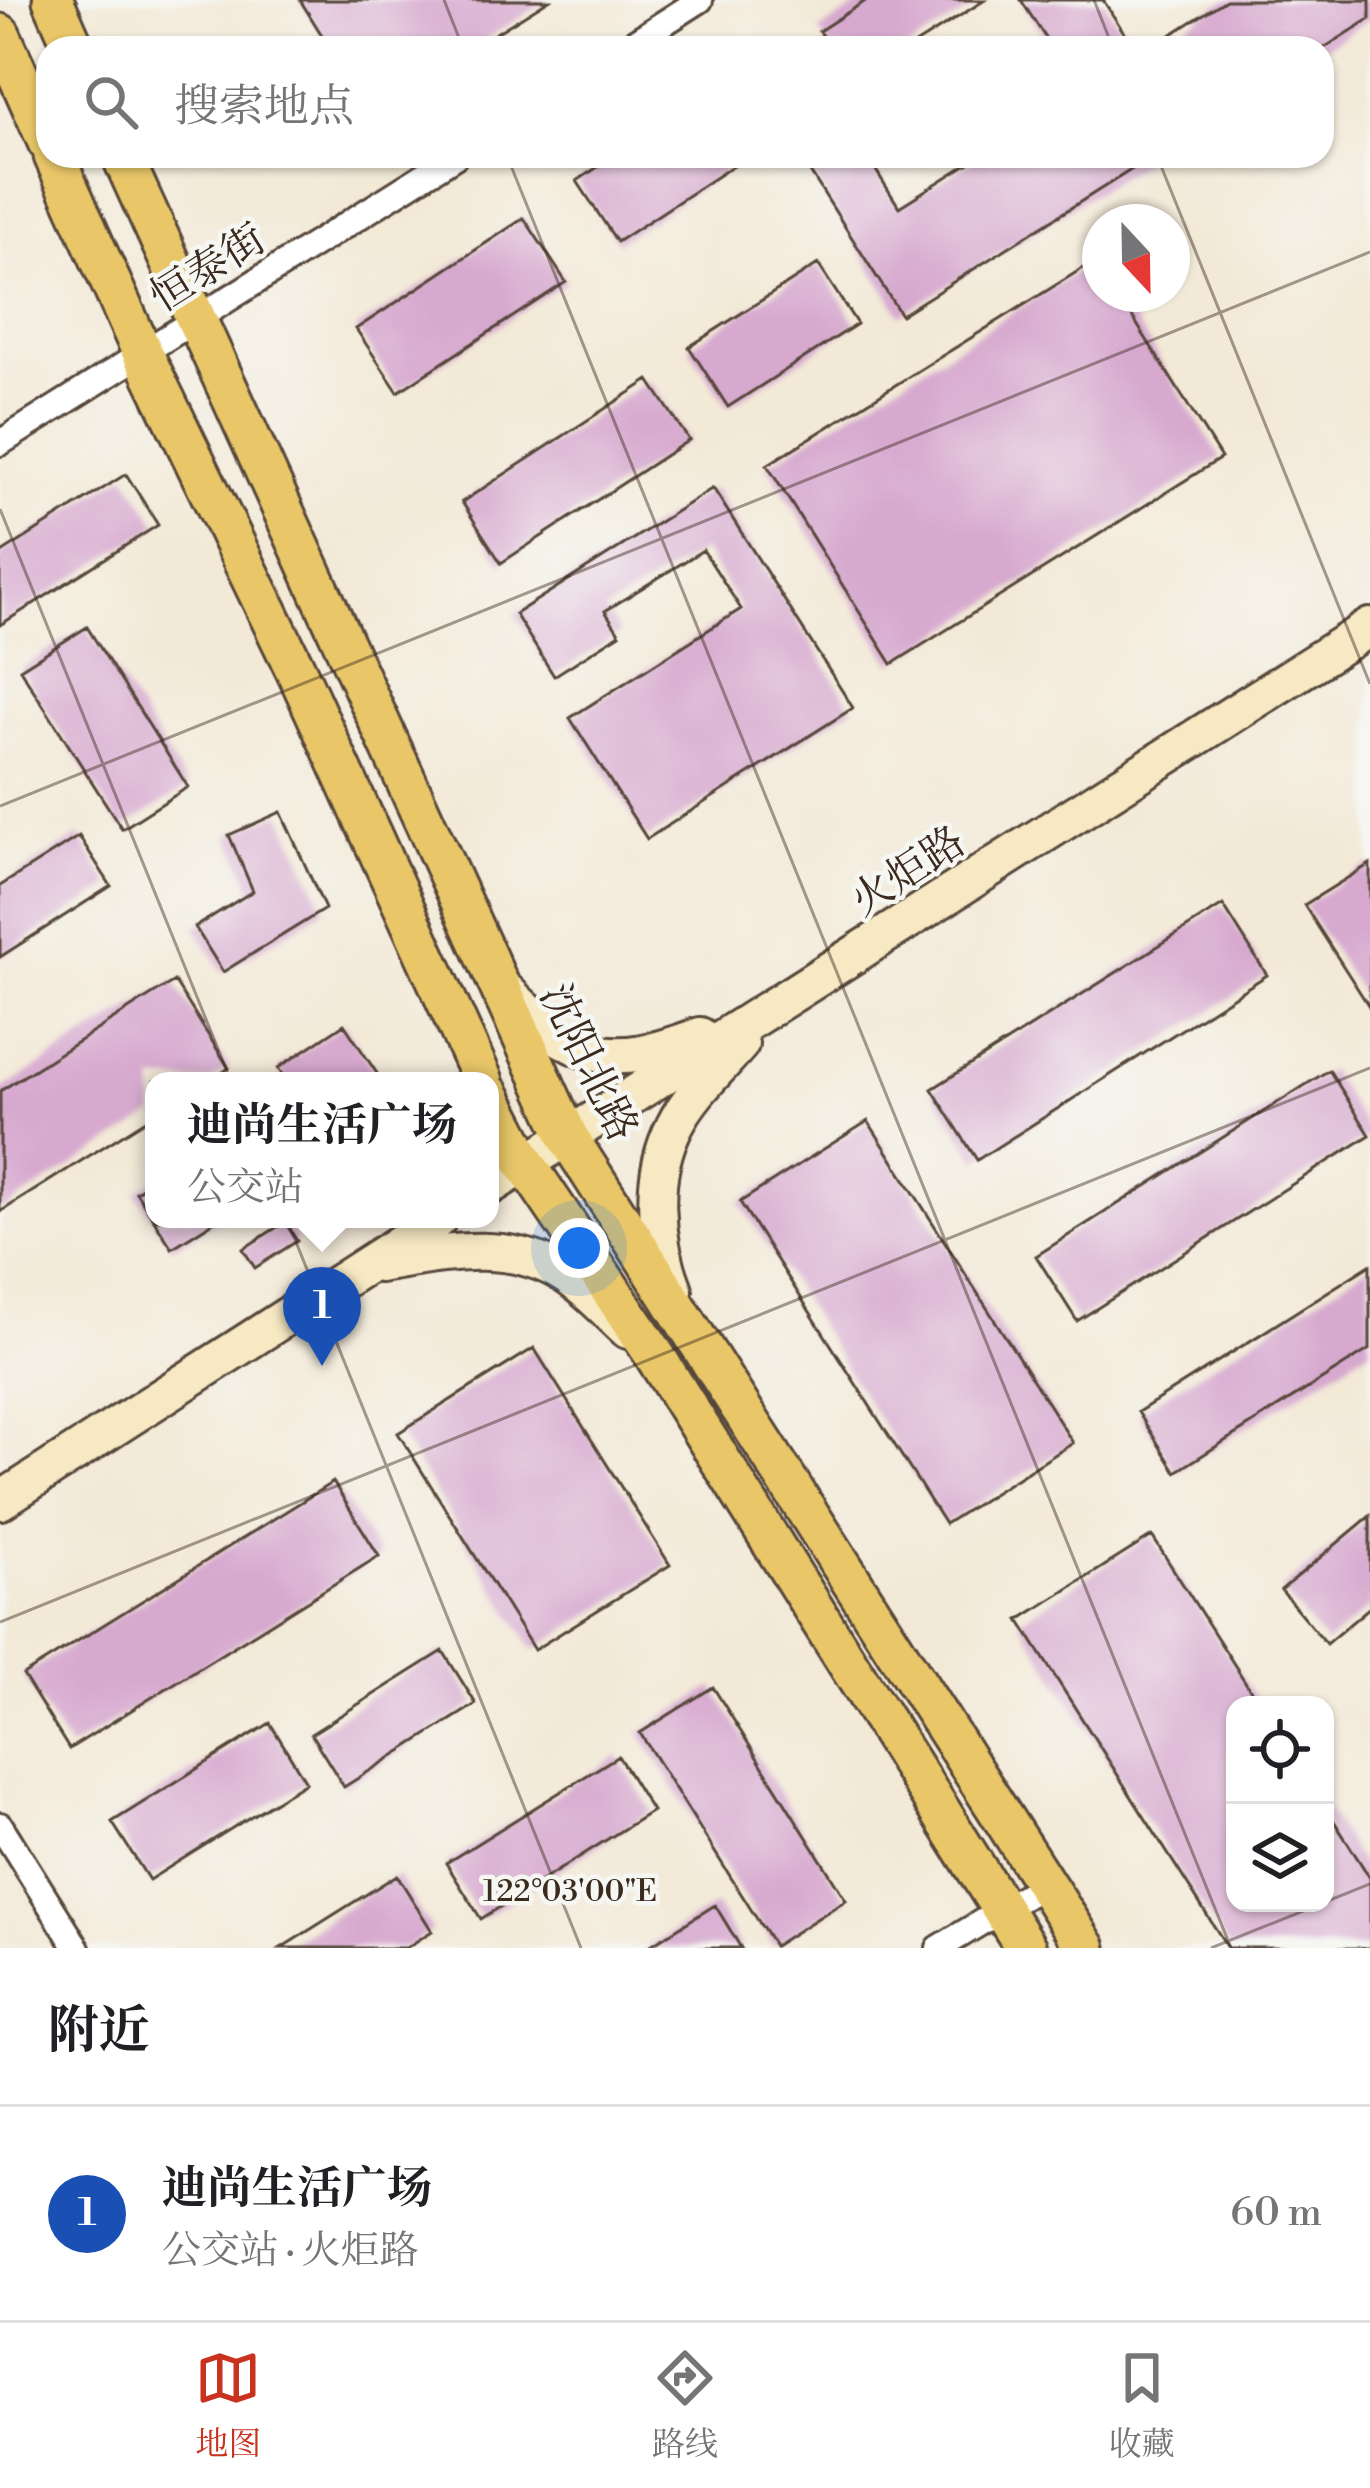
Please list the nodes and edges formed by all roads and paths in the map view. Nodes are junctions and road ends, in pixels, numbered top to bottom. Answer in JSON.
{"nodes":[{"id":1,"x":53,"y":0,"type":"edge"},
{"id":2,"x":700,"y":0,"type":"edge"},
{"id":3,"x":0,"y":34,"type":"edge"},
{"id":4,"x":69,"y":36,"type":"edge"},
{"id":5,"x":644,"y":36,"type":"edge"},
{"id":6,"x":36,"y":115,"type":"edge"},
{"id":7,"x":59,"y":168,"type":"edge"},
{"id":8,"x":127,"y":168,"type":"edge"},
{"id":9,"x":436,"y":168,"type":"edge"},
{"id":10,"x":196,"y":322,"type":"junction"},
{"id":11,"x":142,"y":354,"type":"junction"},
{"id":12,"x":0,"y":443,"type":"edge"},
{"id":13,"x":1370,"y":627,"type":"edge"},
{"id":14,"x":497,"y":981,"type":"junction"},
{"id":15,"x":771,"y":1010,"type":"junction"},
{"id":16,"x":459,"y":1028,"type":"junction"},
{"id":17,"x":463,"y":1072,"type":"edge"},
{"id":18,"x":480,"y":1072,"type":"edge"},
{"id":19,"x":499,"y":1112,"type":"edge"},
{"id":20,"x":568,"y":1138,"type":"junction"},
{"id":21,"x":525,"y":1163,"type":"junction"},
{"id":22,"x":499,"y":1180,"type":"edge"},
{"id":23,"x":400,"y":1228,"type":"edge"},
{"id":24,"x":424,"y":1228,"type":"edge"},
{"id":25,"x":364,"y":1267,"type":"junction"},
{"id":26,"x":689,"y":1327,"type":"junction"},
{"id":27,"x":652,"y":1351,"type":"junction"},
{"id":28,"x":0,"y":1502,"type":"edge"},
{"id":29,"x":0,"y":1825,"type":"edge"},
{"id":30,"x":1046,"y":1883,"type":"junction"},
{"id":31,"x":1002,"y":1909,"type":"junction"},
{"id":32,"x":76,"y":1948,"type":"edge"},
{"id":33,"x":939,"y":1948,"type":"edge"},
{"id":34,"x":1027,"y":1948,"type":"edge"},
{"id":35,"x":1086,"y":1948,"type":"edge"}],
"edges":[{"from":1,"to":4,"type":"main road"},
{"from":2,"to":5,"type":"street"},
{"from":3,"to":6,"type":"main road"},
{"from":7,"to":11,"type":"main road"},
{"from":8,"to":10,"type":"main road","name":"沈阳北路"},
{"from":9,"to":10,"type":"street","name":"恒泰街"},
{"from":10,"to":11,"type":"street","name":"恒泰街"},
{"from":10,"to":14,"type":"main road","name":"沈阳北路"},
{"from":11,"to":12,"type":"street","name":"恒泰街"},
{"from":11,"to":16,"type":"main road"},
{"from":13,"to":15,"type":"main road","name":"火炬路"},
{"from":14,"to":15,"type":"main road"},
{"from":14,"to":20,"type":"main road","name":"沈阳北路"},
{"from":15,"to":20,"type":"main road","name":"火炬路"},
{"from":15,"to":26,"type":"main road"},
{"from":16,"to":17,"type":"main road"},
{"from":16,"to":18,"type":"main road"},
{"from":19,"to":21,"type":"main road"},
{"from":20,"to":21,"type":"main road","name":"火炬路"},
{"from":20,"to":26,"type":"main road","name":"沈阳北路"},
{"from":21,"to":22,"type":"main road","name":"火炬路"},
{"from":21,"to":27,"type":"main road"},
{"from":23,"to":25,"type":"main road"},
{"from":24,"to":25,"type":"main road"},
{"from":25,"to":27,"type":"main road"},
{"from":25,"to":28,"type":"main road"},
{"from":26,"to":30,"type":"main road","name":"沈阳北路"},
{"from":27,"to":31,"type":"main road"},
{"from":29,"to":32,"type":"street"},
{"from":30,"to":31,"type":"street"},
{"from":30,"to":35,"type":"main road","name":"沈阳北路"},
{"from":31,"to":33,"type":"street"},
{"from":31,"to":34,"type":"main road"}]}
